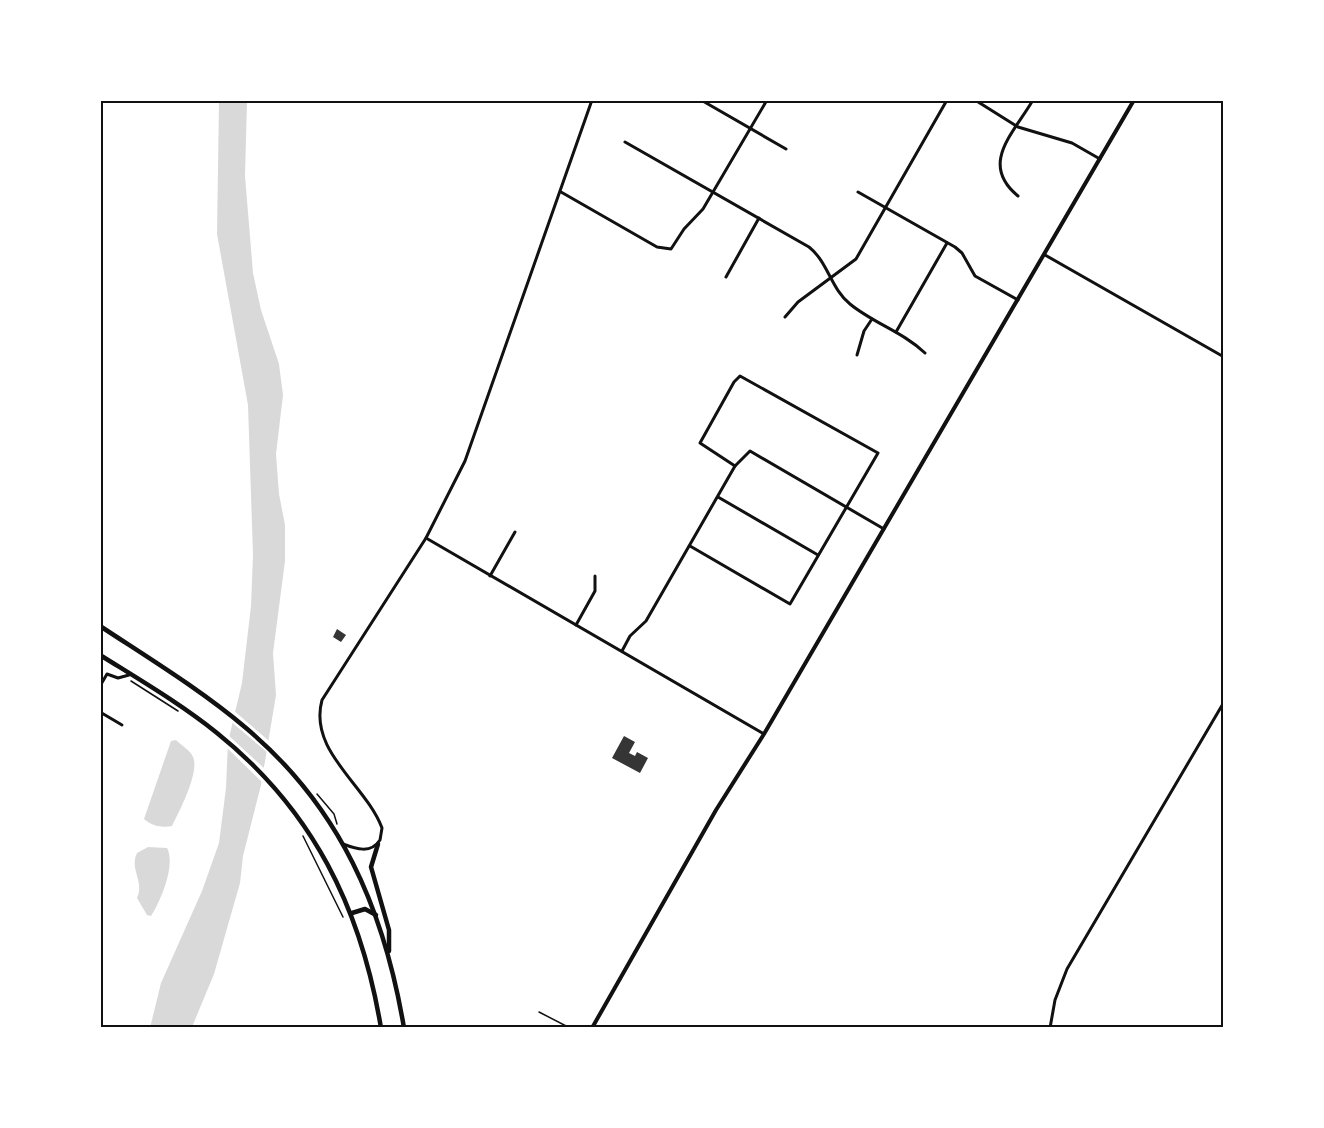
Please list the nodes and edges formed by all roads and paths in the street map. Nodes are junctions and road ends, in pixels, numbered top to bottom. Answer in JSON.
{"nodes":[{"id":1,"x":592,"y":100,"type":"edge"},
{"id":2,"x":701,"y":100,"type":"edge"},
{"id":3,"x":767,"y":100,"type":"edge"},
{"id":4,"x":947,"y":100,"type":"edge"},
{"id":5,"x":975,"y":100,"type":"edge"},
{"id":6,"x":1033,"y":100,"type":"edge"},
{"id":7,"x":1134,"y":100,"type":"edge"},
{"id":8,"x":1018,"y":127,"type":"junction"},
{"id":9,"x":750,"y":129,"type":"junction"},
{"id":10,"x":625,"y":142,"type":"dead end"},
{"id":11,"x":786,"y":149,"type":"dead end"},
{"id":12,"x":1100,"y":159,"type":"junction"},
{"id":13,"x":100,"y":171,"type":"edge"},
{"id":14,"x":100,"y":183,"type":"edge"},
{"id":15,"x":712,"y":191,"type":"junction"},
{"id":16,"x":561,"y":192,"type":"junction"},
{"id":17,"x":858,"y":192,"type":"dead end"},
{"id":18,"x":1018,"y":196,"type":"dead end"},
{"id":19,"x":886,"y":207,"type":"junction"},
{"id":20,"x":759,"y":218,"type":"junction"},
{"id":21,"x":947,"y":243,"type":"junction"},
{"id":22,"x":1045,"y":255,"type":"junction"},
{"id":23,"x":726,"y":277,"type":"dead end"},
{"id":24,"x":831,"y":278,"type":"junction"},
{"id":25,"x":1018,"y":300,"type":"junction"},
{"id":26,"x":785,"y":317,"type":"dead end"},
{"id":27,"x":872,"y":318,"type":"junction"},
{"id":28,"x":896,"y":332,"type":"junction"},
{"id":29,"x":925,"y":353,"type":"dead end"},
{"id":30,"x":857,"y":355,"type":"dead end"},
{"id":31,"x":1224,"y":357,"type":"edge"},
{"id":32,"x":735,"y":466,"type":"junction"},
{"id":33,"x":718,"y":497,"type":"junction"},
{"id":34,"x":846,"y":507,"type":"junction"},
{"id":35,"x":884,"y":530,"type":"junction"},
{"id":36,"x":515,"y":532,"type":"dead end"},
{"id":37,"x":426,"y":538,"type":"junction"},
{"id":38,"x":690,"y":546,"type":"junction"},
{"id":39,"x":818,"y":555,"type":"junction"},
{"id":40,"x":490,"y":576,"type":"junction"},
{"id":41,"x":595,"y":576,"type":"dead end"},
{"id":42,"x":576,"y":625,"type":"junction"},
{"id":43,"x":100,"y":626,"type":"edge"},
{"id":44,"x":621,"y":651,"type":"junction"},
{"id":45,"x":100,"y":655,"type":"edge"},
{"id":46,"x":129,"y":675,"type":"junction"},
{"id":47,"x":102,"y":679,"type":"edge"},
{"id":48,"x":100,"y":686,"type":"edge"},
{"id":49,"x":1224,"y":702,"type":"edge"},
{"id":50,"x":100,"y":712,"type":"edge"},
{"id":51,"x":122,"y":725,"type":"dead end"},
{"id":52,"x":764,"y":734,"type":"junction"},
{"id":53,"x":302,"y":834,"type":"dead end"},
{"id":54,"x":343,"y":844,"type":"junction"},
{"id":55,"x":378,"y":844,"type":"junction"},
{"id":56,"x":352,"y":913,"type":"junction"},
{"id":57,"x":377,"y":916,"type":"junction"},
{"id":58,"x":343,"y":917,"type":"dead end"},
{"id":59,"x":389,"y":954,"type":"junction"},
{"id":60,"x":540,"y":1012,"type":"dead end"},
{"id":61,"x":381,"y":1028,"type":"edge"},
{"id":62,"x":404,"y":1028,"type":"edge"},
{"id":63,"x":570,"y":1028,"type":"edge"},
{"id":64,"x":592,"y":1028,"type":"edge"},
{"id":65,"x":1050,"y":1028,"type":"edge"}],
"edges":[{"from":1,"to":16,"type":"street"},
{"from":2,"to":9,"type":"street"},
{"from":3,"to":9,"type":"street"},
{"from":4,"to":19,"type":"street"},
{"from":5,"to":8,"type":"street"},
{"from":6,"to":8,"type":"street"},
{"from":7,"to":12,"type":"main road"},
{"from":8,"to":12,"type":"street"},
{"from":8,"to":18,"type":"street"},
{"from":9,"to":11,"type":"street"},
{"from":9,"to":15,"type":"street"},
{"from":10,"to":15,"type":"street"},
{"from":12,"to":22,"type":"main road"},
{"from":13,"to":14,"type":"street"},
{"from":15,"to":16,"type":"street"},
{"from":15,"to":20,"type":"street"},
{"from":16,"to":37,"type":"street"},
{"from":17,"to":19,"type":"street"},
{"from":19,"to":21,"type":"street"},
{"from":19,"to":24,"type":"street"},
{"from":20,"to":23,"type":"street"},
{"from":20,"to":24,"type":"street"},
{"from":21,"to":25,"type":"street"},
{"from":21,"to":28,"type":"street"},
{"from":22,"to":25,"type":"main road"},
{"from":22,"to":31,"type":"street"},
{"from":24,"to":26,"type":"street"},
{"from":24,"to":27,"type":"street"},
{"from":25,"to":35,"type":"main road"},
{"from":27,"to":28,"type":"street"},
{"from":27,"to":30,"type":"street"},
{"from":28,"to":29,"type":"street"},
{"from":32,"to":33,"type":"street"},
{"from":32,"to":34,"type":"street"},
{"from":32,"to":34,"type":"street"},
{"from":33,"to":38,"type":"street"},
{"from":33,"to":39,"type":"street"},
{"from":34,"to":35,"type":"street"},
{"from":34,"to":39,"type":"street"},
{"from":35,"to":52,"type":"main road"},
{"from":36,"to":40,"type":"street"},
{"from":37,"to":40,"type":"street"},
{"from":37,"to":55,"type":"street"},
{"from":38,"to":39,"type":"street"},
{"from":38,"to":44,"type":"street"},
{"from":40,"to":42,"type":"street"},
{"from":41,"to":42,"type":"street"},
{"from":42,"to":44,"type":"street"},
{"from":43,"to":54,"type":"highway"},
{"from":44,"to":52,"type":"street"},
{"from":45,"to":46,"type":"highway"},
{"from":46,"to":47,"type":"street"},
{"from":46,"to":56,"type":"highway"},
{"from":47,"to":48,"type":"street"},
{"from":49,"to":65,"type":"street"},
{"from":50,"to":51,"type":"street"},
{"from":52,"to":64,"type":"main road"},
{"from":53,"to":58,"type":"path"},
{"from":54,"to":55,"type":"street"},
{"from":54,"to":57,"type":"highway"},
{"from":55,"to":59,"type":"highway"},
{"from":56,"to":57,"type":"highway"},
{"from":56,"to":61,"type":"highway"},
{"from":57,"to":59,"type":"highway"},
{"from":59,"to":62,"type":"highway"},
{"from":60,"to":63,"type":"lane"}]}
